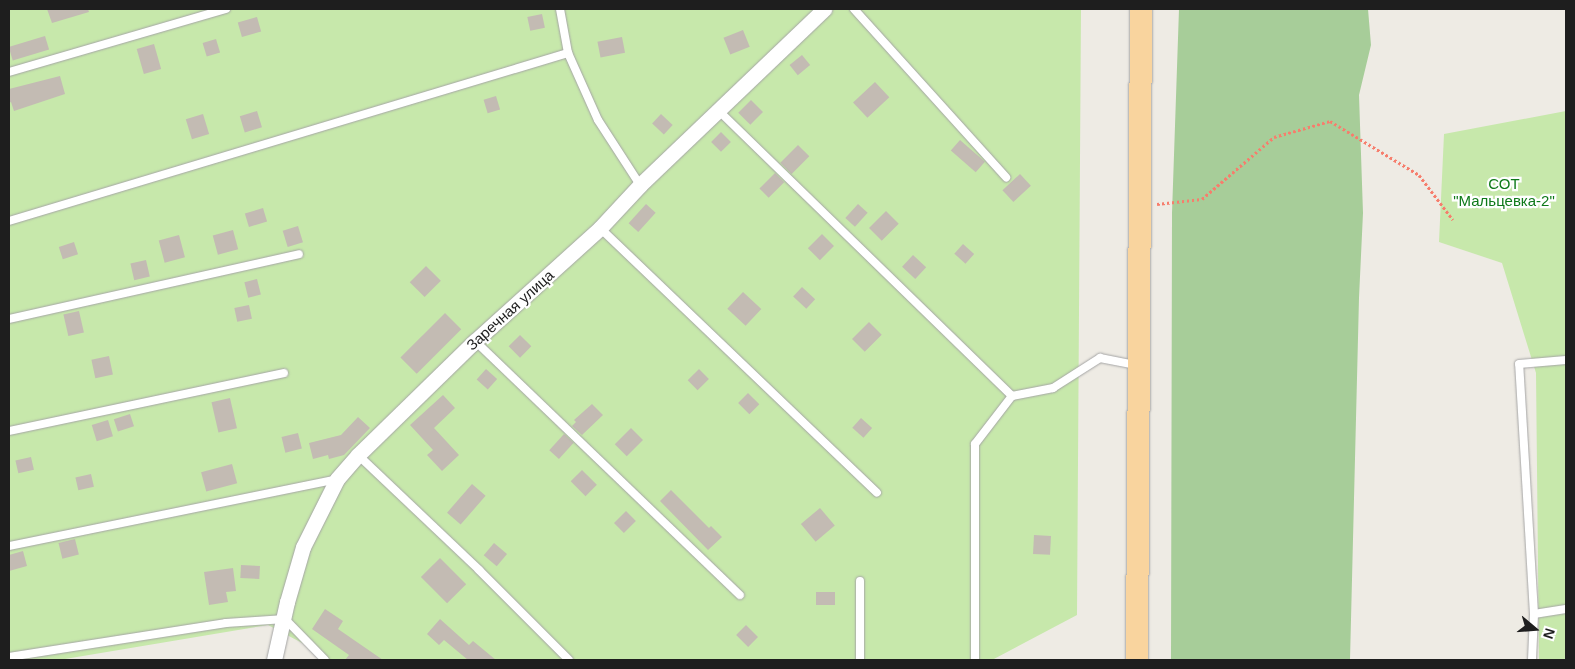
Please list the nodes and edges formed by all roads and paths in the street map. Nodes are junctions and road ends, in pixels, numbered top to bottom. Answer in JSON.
{"nodes":[{"id":1,"x":226,"y":9,"type":"edge"},
{"id":2,"x":560,"y":9,"type":"edge"},
{"id":3,"x":824,"y":9,"type":"edge"},
{"id":4,"x":854,"y":9,"type":"edge"},
{"id":5,"x":1141,"y":9,"type":"edge"},
{"id":6,"x":568,"y":53,"type":"junction"},
{"id":7,"x":9,"y":72,"type":"edge"},
{"id":8,"x":719,"y":111,"type":"junction"},
{"id":9,"x":1006,"y":177,"type":"dead end"},
{"id":10,"x":640,"y":185,"type":"junction"},
{"id":11,"x":1140,"y":206,"type":"junction"},
{"id":12,"x":1453,"y":220,"type":"dead end"},
{"id":13,"x":9,"y":221,"type":"edge"},
{"id":14,"x":600,"y":228,"type":"junction"},
{"id":15,"x":299,"y":254,"type":"dead end"},
{"id":16,"x":9,"y":319,"type":"edge"},
{"id":17,"x":475,"y":341,"type":"junction"},
{"id":18,"x":1566,"y":360,"type":"edge"},
{"id":19,"x":1139,"y":365,"type":"junction"},
{"id":20,"x":284,"y":373,"type":"dead end"},
{"id":21,"x":1012,"y":396,"type":"junction"},
{"id":22,"x":9,"y":431,"type":"edge"},
{"id":23,"x":358,"y":455,"type":"junction"},
{"id":24,"x":337,"y":479,"type":"junction"},
{"id":25,"x":877,"y":493,"type":"dead end"},
{"id":26,"x":9,"y":546,"type":"edge"},
{"id":27,"x":860,"y":581,"type":"dead end"},
{"id":28,"x":740,"y":595,"type":"dead end"},
{"id":29,"x":1566,"y":609,"type":"edge"},
{"id":30,"x":1534,"y":614,"type":"junction"},
{"id":31,"x":285,"y":619,"type":"junction"},
{"id":32,"x":9,"y":658,"type":"edge"},
{"id":33,"x":274,"y":660,"type":"edge"},
{"id":34,"x":326,"y":660,"type":"edge"},
{"id":35,"x":569,"y":660,"type":"edge"},
{"id":36,"x":860,"y":660,"type":"edge"},
{"id":37,"x":974,"y":660,"type":"edge"},
{"id":38,"x":1137,"y":660,"type":"edge"},
{"id":39,"x":1532,"y":660,"type":"edge"}],
"edges":[{"from":1,"to":7,"type":"lane"},
{"from":2,"to":6,"type":"lane"},
{"from":3,"to":8,"type":"street","name":"Заречная улица"},
{"from":4,"to":9,"type":"lane"},
{"from":5,"to":11,"type":"main road"},
{"from":6,"to":10,"type":"lane"},
{"from":6,"to":13,"type":"lane"},
{"from":8,"to":10,"type":"street","name":"Заречная улица"},
{"from":8,"to":21,"type":"lane"},
{"from":10,"to":14,"type":"street","name":"Заречная улица"},
{"from":11,"to":12,"type":"path"},
{"from":11,"to":19,"type":"main road"},
{"from":14,"to":17,"type":"street","name":"Заречная улица"},
{"from":14,"to":25,"type":"lane"},
{"from":15,"to":16,"type":"lane"},
{"from":17,"to":23,"type":"street","name":"Заречная улица"},
{"from":17,"to":28,"type":"lane"},
{"from":18,"to":30,"type":"lane"},
{"from":19,"to":21,"type":"lane"},
{"from":19,"to":38,"type":"main road"},
{"from":20,"to":22,"type":"lane"},
{"from":21,"to":37,"type":"lane"},
{"from":23,"to":24,"type":"street","name":"Заречная улица"},
{"from":23,"to":35,"type":"lane"},
{"from":24,"to":26,"type":"lane"},
{"from":24,"to":31,"type":"street","name":"Заречная улица"},
{"from":27,"to":36,"type":"lane"},
{"from":29,"to":30,"type":"lane"},
{"from":30,"to":39,"type":"lane"},
{"from":31,"to":32,"type":"lane"},
{"from":31,"to":33,"type":"street","name":"Заречная улица"},
{"from":31,"to":34,"type":"lane"}]}
